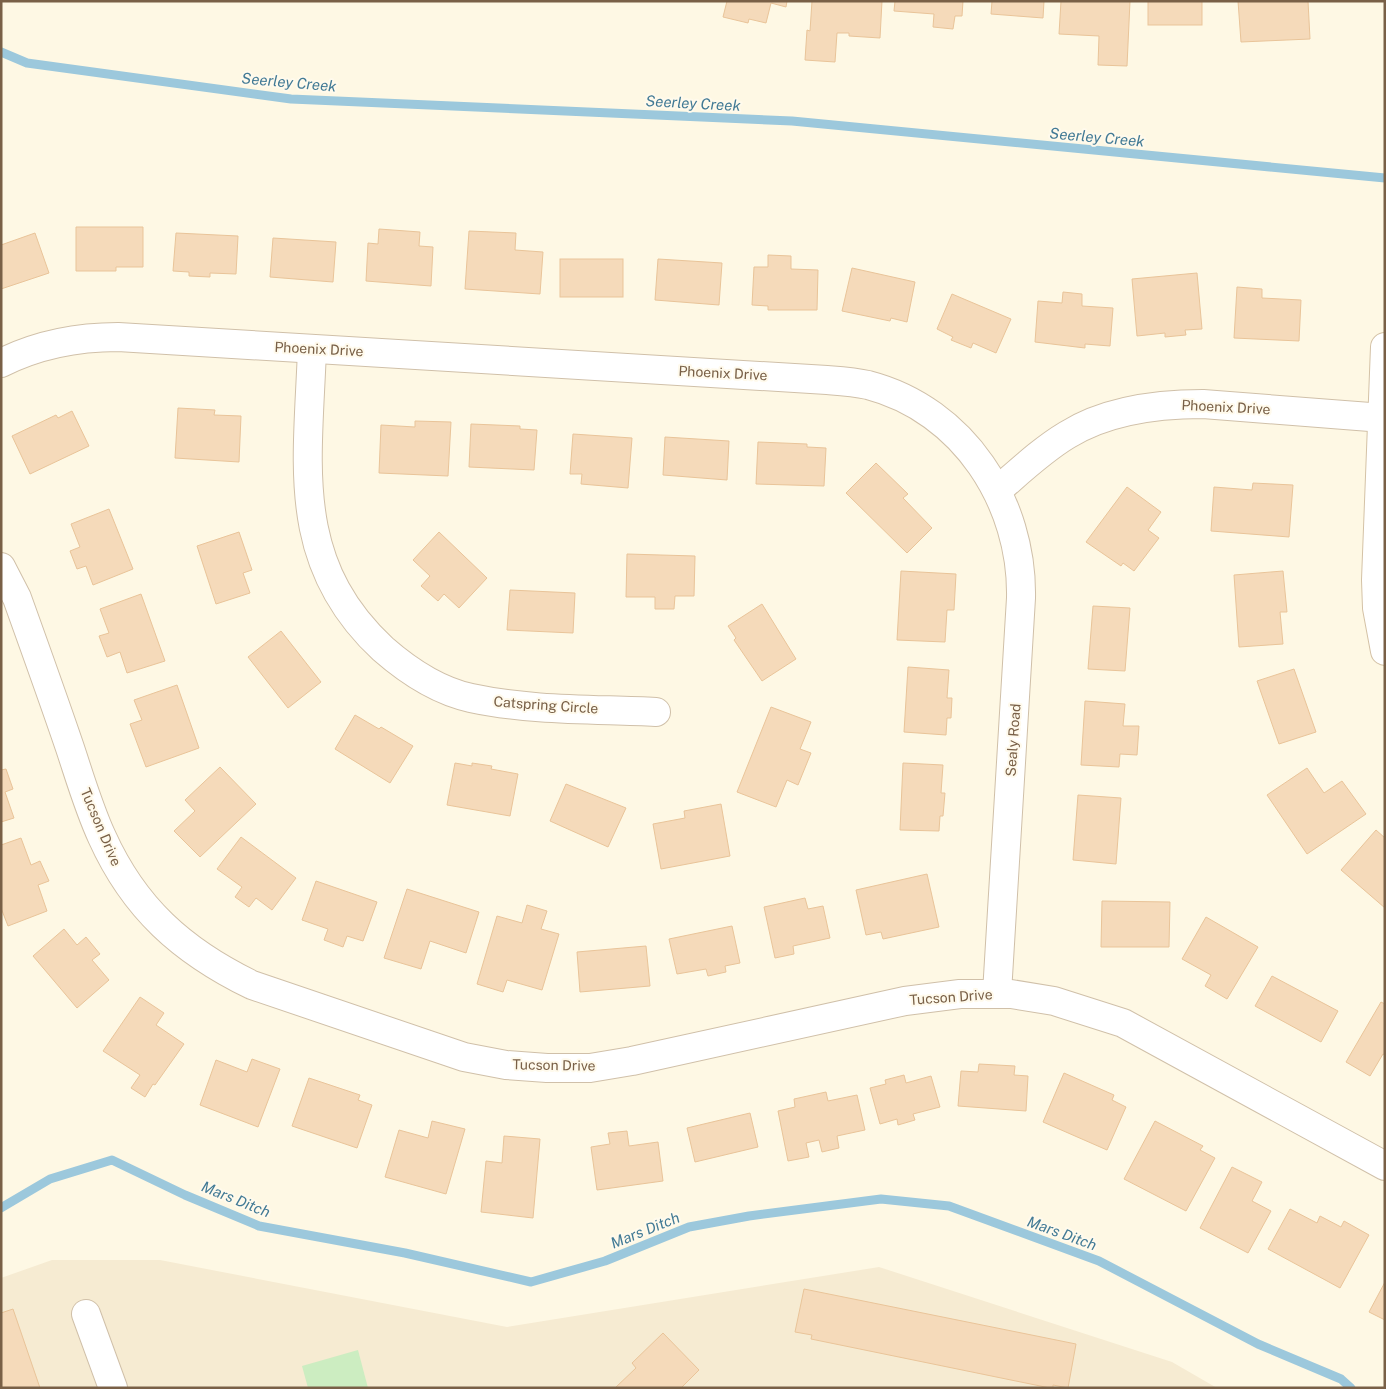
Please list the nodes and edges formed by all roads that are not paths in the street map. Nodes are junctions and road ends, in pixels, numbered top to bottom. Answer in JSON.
{"nodes":[{"id":1,"x":1385,"y":347,"type":"edge"},
{"id":2,"x":312,"y":349,"type":"junction"},
{"id":3,"x":1,"y":363,"type":"edge"},
{"id":4,"x":1383,"y":418,"type":"junction"},
{"id":5,"x":998,"y":490,"type":"junction"},
{"id":6,"x":1,"y":567,"type":"edge"},
{"id":7,"x":1385,"y":651,"type":"edge"},
{"id":8,"x":656,"y":712,"type":"dead end"},
{"id":9,"x":997,"y":993,"type":"junction"},
{"id":10,"x":1385,"y":1166,"type":"edge"},
{"id":11,"x":86,"y":1314,"type":"dead end"},
{"id":12,"x":112,"y":1388,"type":"edge"}],
"edges":[{"from":1,"to":4,"type":"street"},
{"from":2,"to":3,"type":"street","name":"Phoenix Drive"},
{"from":2,"to":5,"type":"street","name":"Phoenix Drive"},
{"from":2,"to":8,"type":"street","name":"Catspring Circle"},
{"from":4,"to":5,"type":"street","name":"Phoenix Drive"},
{"from":4,"to":7,"type":"street"},
{"from":5,"to":9,"type":"street","name":"Sealy Road"},
{"from":6,"to":9,"type":"street","name":"Tucson Drive"},
{"from":9,"to":10,"type":"street","name":"Tucson Drive"},
{"from":11,"to":12,"type":"street"}]}
